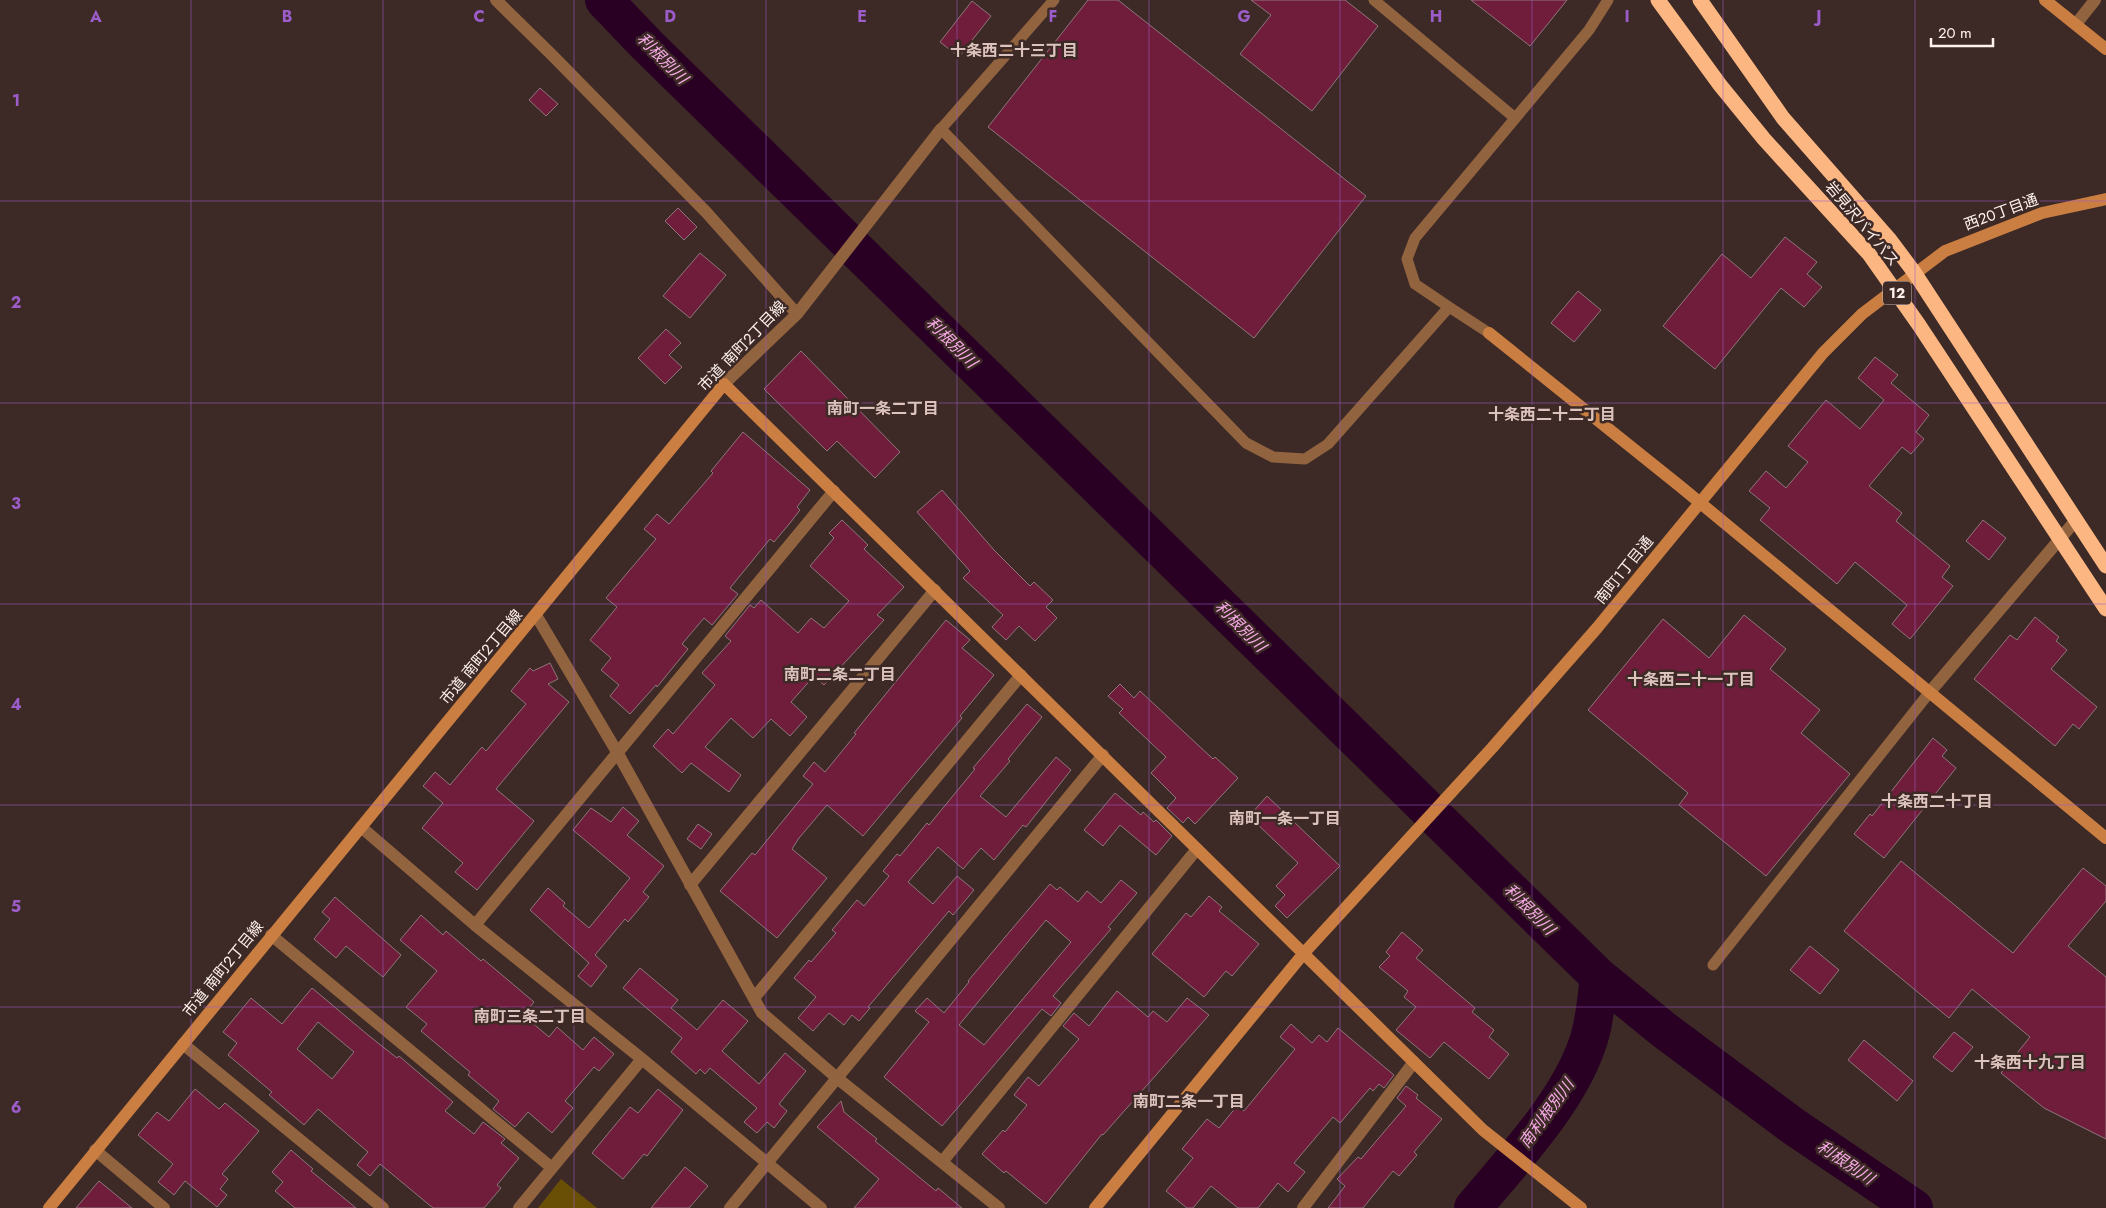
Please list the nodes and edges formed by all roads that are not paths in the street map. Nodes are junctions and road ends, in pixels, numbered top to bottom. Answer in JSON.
{"nodes":[{"id":1,"x":496,"y":0,"type":"edge"},
{"id":2,"x":1054,"y":0,"type":"edge"},
{"id":3,"x":1374,"y":0,"type":"edge"},
{"id":4,"x":1608,"y":0,"type":"edge"},
{"id":5,"x":1658,"y":0,"type":"edge"},
{"id":6,"x":1700,"y":0,"type":"edge"},
{"id":7,"x":2044,"y":0,"type":"edge"},
{"id":8,"x":2095,"y":0,"type":"edge"},
{"id":9,"x":2076,"y":24,"type":"junction"},
{"id":10,"x":2106,"y":49,"type":"edge"},
{"id":11,"x":1515,"y":118,"type":"junction"},
{"id":12,"x":941,"y":130,"type":"junction"},
{"id":13,"x":2106,"y":199,"type":"edge"},
{"id":14,"x":1914,"y":272,"type":"junction"},
{"id":15,"x":1894,"y":289,"type":"junction"},
{"id":16,"x":1449,"y":307,"type":"junction"},
{"id":17,"x":797,"y":314,"type":"junction"},
{"id":18,"x":1489,"y":333,"type":"joint"},
{"id":19,"x":724,"y":384,"type":"junction"},
{"id":20,"x":834,"y":491,"type":"junction"},
{"id":21,"x":1700,"y":502,"type":"junction"},
{"id":22,"x":2076,"y":520,"type":"junction"},
{"id":23,"x":2060,"y":538,"type":"junction"},
{"id":24,"x":2106,"y":566,"type":"edge"},
{"id":25,"x":935,"y":590,"type":"junction"},
{"id":26,"x":2106,"y":609,"type":"edge"},
{"id":27,"x":536,"y":615,"type":"junction"},
{"id":28,"x":1021,"y":675,"type":"junction"},
{"id":29,"x":1929,"y":693,"type":"junction"},
{"id":30,"x":617,"y":752,"type":"junction"},
{"id":31,"x":1103,"y":755,"type":"junction"},
{"id":32,"x":361,"y":827,"type":"junction"},
{"id":33,"x":2106,"y":838,"type":"edge"},
{"id":34,"x":1198,"y":849,"type":"junction"},
{"id":35,"x":690,"y":885,"type":"junction"},
{"id":36,"x":475,"y":925,"type":"junction"},
{"id":37,"x":271,"y":935,"type":"junction"},
{"id":38,"x":1304,"y":954,"type":"junction"},
{"id":39,"x":1713,"y":964,"type":"dead end"},
{"id":40,"x":754,"y":998,"type":"junction"},
{"id":41,"x":183,"y":1044,"type":"junction"},
{"id":42,"x":642,"y":1059,"type":"junction"},
{"id":43,"x":1414,"y":1062,"type":"junction"},
{"id":44,"x":837,"y":1078,"type":"junction"},
{"id":45,"x":95,"y":1150,"type":"junction"},
{"id":46,"x":942,"y":1162,"type":"junction"},
{"id":47,"x":767,"y":1163,"type":"junction"},
{"id":48,"x":552,"y":1168,"type":"junction"},
{"id":49,"x":49,"y":1208,"type":"edge"},
{"id":50,"x":164,"y":1208,"type":"edge"},
{"id":51,"x":383,"y":1208,"type":"edge"},
{"id":52,"x":519,"y":1208,"type":"edge"},
{"id":53,"x":730,"y":1208,"type":"edge"},
{"id":54,"x":821,"y":1208,"type":"edge"},
{"id":55,"x":999,"y":1208,"type":"edge"},
{"id":56,"x":1095,"y":1208,"type":"edge"},
{"id":57,"x":1303,"y":1208,"type":"edge"},
{"id":58,"x":1582,"y":1208,"type":"edge"}],
"edges":[{"from":1,"to":17,"type":"street"},
{"from":2,"to":12,"type":"lane"},
{"from":3,"to":11,"type":"lane"},
{"from":4,"to":11,"type":"lane"},
{"from":5,"to":15,"type":"highway","name":"岩見沢バイパス","number":"12"},
{"from":6,"to":14,"type":"highway","name":"岩見沢バイパス","number":"12"},
{"from":7,"to":9,"type":"street"},
{"from":8,"to":9,"type":"street"},
{"from":9,"to":10,"type":"street"},
{"from":11,"to":16,"type":"lane"},
{"from":12,"to":16,"type":"lane"},
{"from":12,"to":17,"type":"street","name":"市道 南町2丁目線"},
{"from":13,"to":14,"type":"street","name":"西20丁目通"},
{"from":14,"to":15,"type":"street","name":"西20丁目通"},
{"from":14,"to":22,"type":"highway","name":"岩見沢バイパス","number":"12"},
{"from":15,"to":21,"type":"street","name":"南町1丁目通"},
{"from":15,"to":23,"type":"highway","name":"岩見沢バイパス","number":"12"},
{"from":16,"to":18,"type":"lane"},
{"from":17,"to":19,"type":"street","name":"市道 南町2丁目線"},
{"from":18,"to":21,"type":"street"},
{"from":19,"to":20,"type":"street"},
{"from":19,"to":27,"type":"street","name":"市道 南町2丁目線"},
{"from":20,"to":25,"type":"street"},
{"from":20,"to":30,"type":"street"},
{"from":21,"to":29,"type":"street"},
{"from":21,"to":38,"type":"street","name":"南町1丁目通"},
{"from":22,"to":23,"type":"street"},
{"from":22,"to":24,"type":"highway","name":"岩見沢バイパス","number":"12"},
{"from":23,"to":26,"type":"highway","name":"岩見沢バイパス","number":"12"},
{"from":23,"to":29,"type":"street"},
{"from":25,"to":28,"type":"street"},
{"from":25,"to":35,"type":"street"},
{"from":27,"to":30,"type":"street"},
{"from":27,"to":32,"type":"street","name":"市道 南町2丁目線"},
{"from":28,"to":31,"type":"street"},
{"from":28,"to":40,"type":"street"},
{"from":29,"to":33,"type":"street"},
{"from":29,"to":39,"type":"lane"},
{"from":30,"to":35,"type":"street"},
{"from":30,"to":36,"type":"street"},
{"from":31,"to":34,"type":"street"},
{"from":31,"to":44,"type":"street"},
{"from":32,"to":36,"type":"street"},
{"from":32,"to":37,"type":"street","name":"市道 南町2丁目線"},
{"from":34,"to":38,"type":"street"},
{"from":34,"to":46,"type":"street"},
{"from":35,"to":40,"type":"street"},
{"from":36,"to":42,"type":"street"},
{"from":37,"to":41,"type":"street","name":"市道 南町2丁目線"},
{"from":37,"to":48,"type":"street"},
{"from":38,"to":43,"type":"street"},
{"from":38,"to":56,"type":"street","name":"南町1丁目通"},
{"from":40,"to":44,"type":"street"},
{"from":41,"to":45,"type":"street","name":"市道 南町2丁目線"},
{"from":41,"to":51,"type":"street"},
{"from":42,"to":47,"type":"street"},
{"from":42,"to":48,"type":"street"},
{"from":43,"to":57,"type":"street"},
{"from":43,"to":58,"type":"street"},
{"from":44,"to":46,"type":"street"},
{"from":44,"to":47,"type":"street"},
{"from":45,"to":49,"type":"street","name":"市道 南町2丁目線"},
{"from":45,"to":50,"type":"street"},
{"from":46,"to":55,"type":"street"},
{"from":47,"to":53,"type":"street"},
{"from":47,"to":54,"type":"street"},
{"from":48,"to":52,"type":"street"}]}
